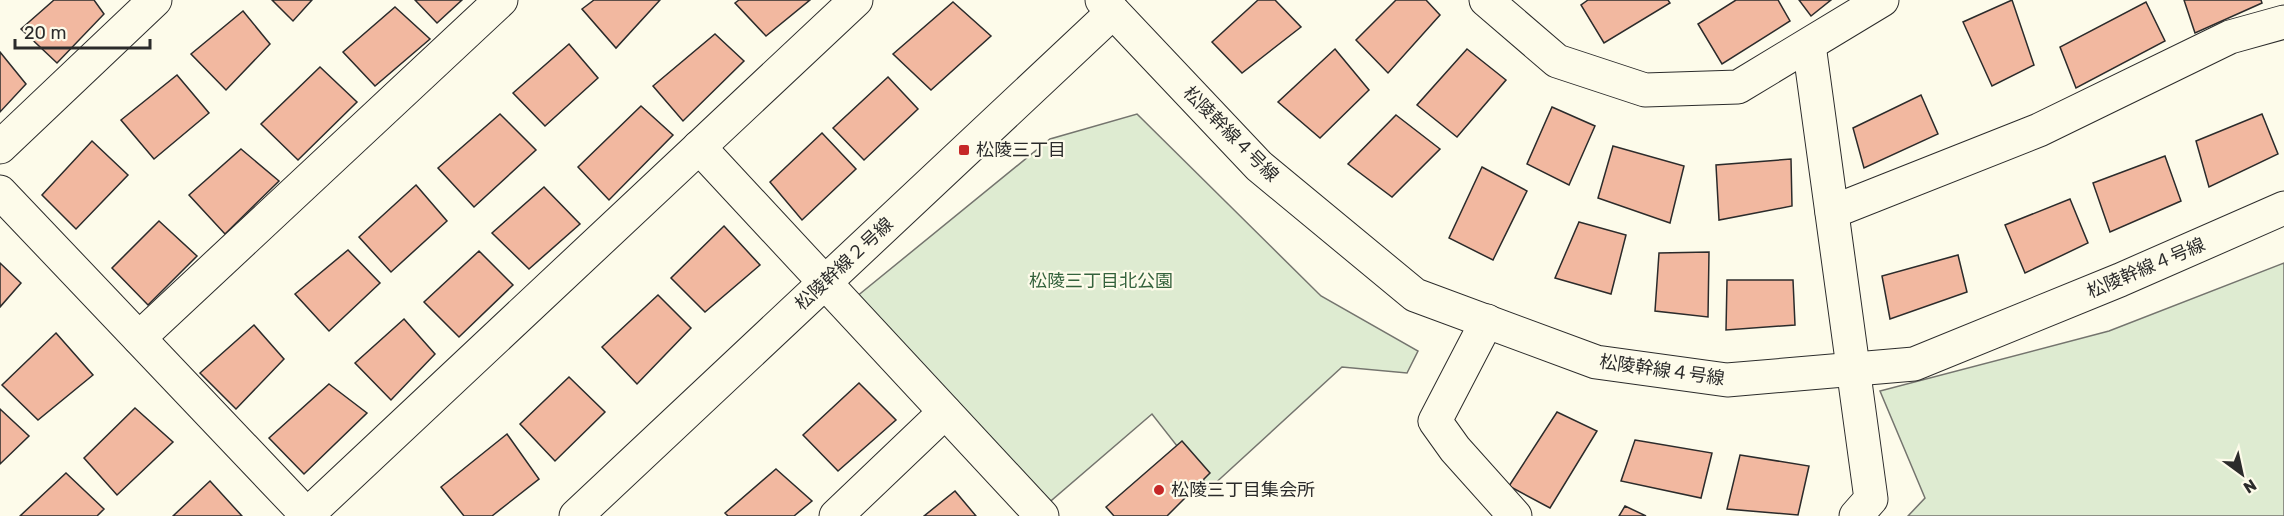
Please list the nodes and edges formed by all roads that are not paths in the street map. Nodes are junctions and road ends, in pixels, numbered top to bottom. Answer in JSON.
{"nodes":[{"id":1,"x":155,"y":0,"type":"edge"},
{"id":2,"x":501,"y":0,"type":"edge"},
{"id":3,"x":856,"y":0,"type":"edge"},
{"id":4,"x":1486,"y":0,"type":"edge"},
{"id":5,"x":1882,"y":0,"type":"edge"},
{"id":6,"x":1113,"y":4,"type":"edge"},
{"id":7,"x":2284,"y":22,"type":"edge"},
{"id":8,"x":1809,"y":45,"type":"junction"},
{"id":9,"x":0,"y":147,"type":"edge"},
{"id":10,"x":699,"y":147,"type":"junction"},
{"id":11,"x":0,"y":192,"type":"edge"},
{"id":12,"x":2284,"y":208,"type":"edge"},
{"id":13,"x":1832,"y":212,"type":"junction"},
{"id":14,"x":824,"y":283,"type":"junction"},
{"id":15,"x":1487,"y":321,"type":"junction"},
{"id":16,"x":139,"y":338,"type":"junction"},
{"id":17,"x":1854,"y":369,"type":"junction"},
{"id":18,"x":945,"y":412,"type":"junction"},
{"id":19,"x":306,"y":515,"type":"edge"},
{"id":20,"x":576,"y":516,"type":"edge"},
{"id":21,"x":836,"y":516,"type":"edge"},
{"id":22,"x":1042,"y":516,"type":"edge"},
{"id":23,"x":1515,"y":516,"type":"edge"},
{"id":24,"x":1856,"y":516,"type":"edge"}],
"edges":[{"from":1,"to":9,"type":"street"},
{"from":2,"to":16,"type":"street"},
{"from":3,"to":10,"type":"street"},
{"from":4,"to":8,"type":"street"},
{"from":5,"to":8,"type":"street"},
{"from":6,"to":14,"type":"street","name":"松陵幹線２号線"},
{"from":6,"to":15,"type":"street","name":"松陵幹線４号線"},
{"from":7,"to":13,"type":"street"},
{"from":8,"to":13,"type":"street"},
{"from":10,"to":14,"type":"street"},
{"from":10,"to":19,"type":"street"},
{"from":11,"to":16,"type":"street"},
{"from":12,"to":17,"type":"street","name":"松陵幹線４号線"},
{"from":13,"to":17,"type":"street"},
{"from":14,"to":18,"type":"street"},
{"from":14,"to":20,"type":"street","name":"松陵幹線２号線"},
{"from":15,"to":17,"type":"street","name":"松陵幹線４号線"},
{"from":15,"to":23,"type":"street"},
{"from":16,"to":19,"type":"street"},
{"from":17,"to":24,"type":"street"},
{"from":18,"to":21,"type":"street"},
{"from":18,"to":22,"type":"street"}]}
